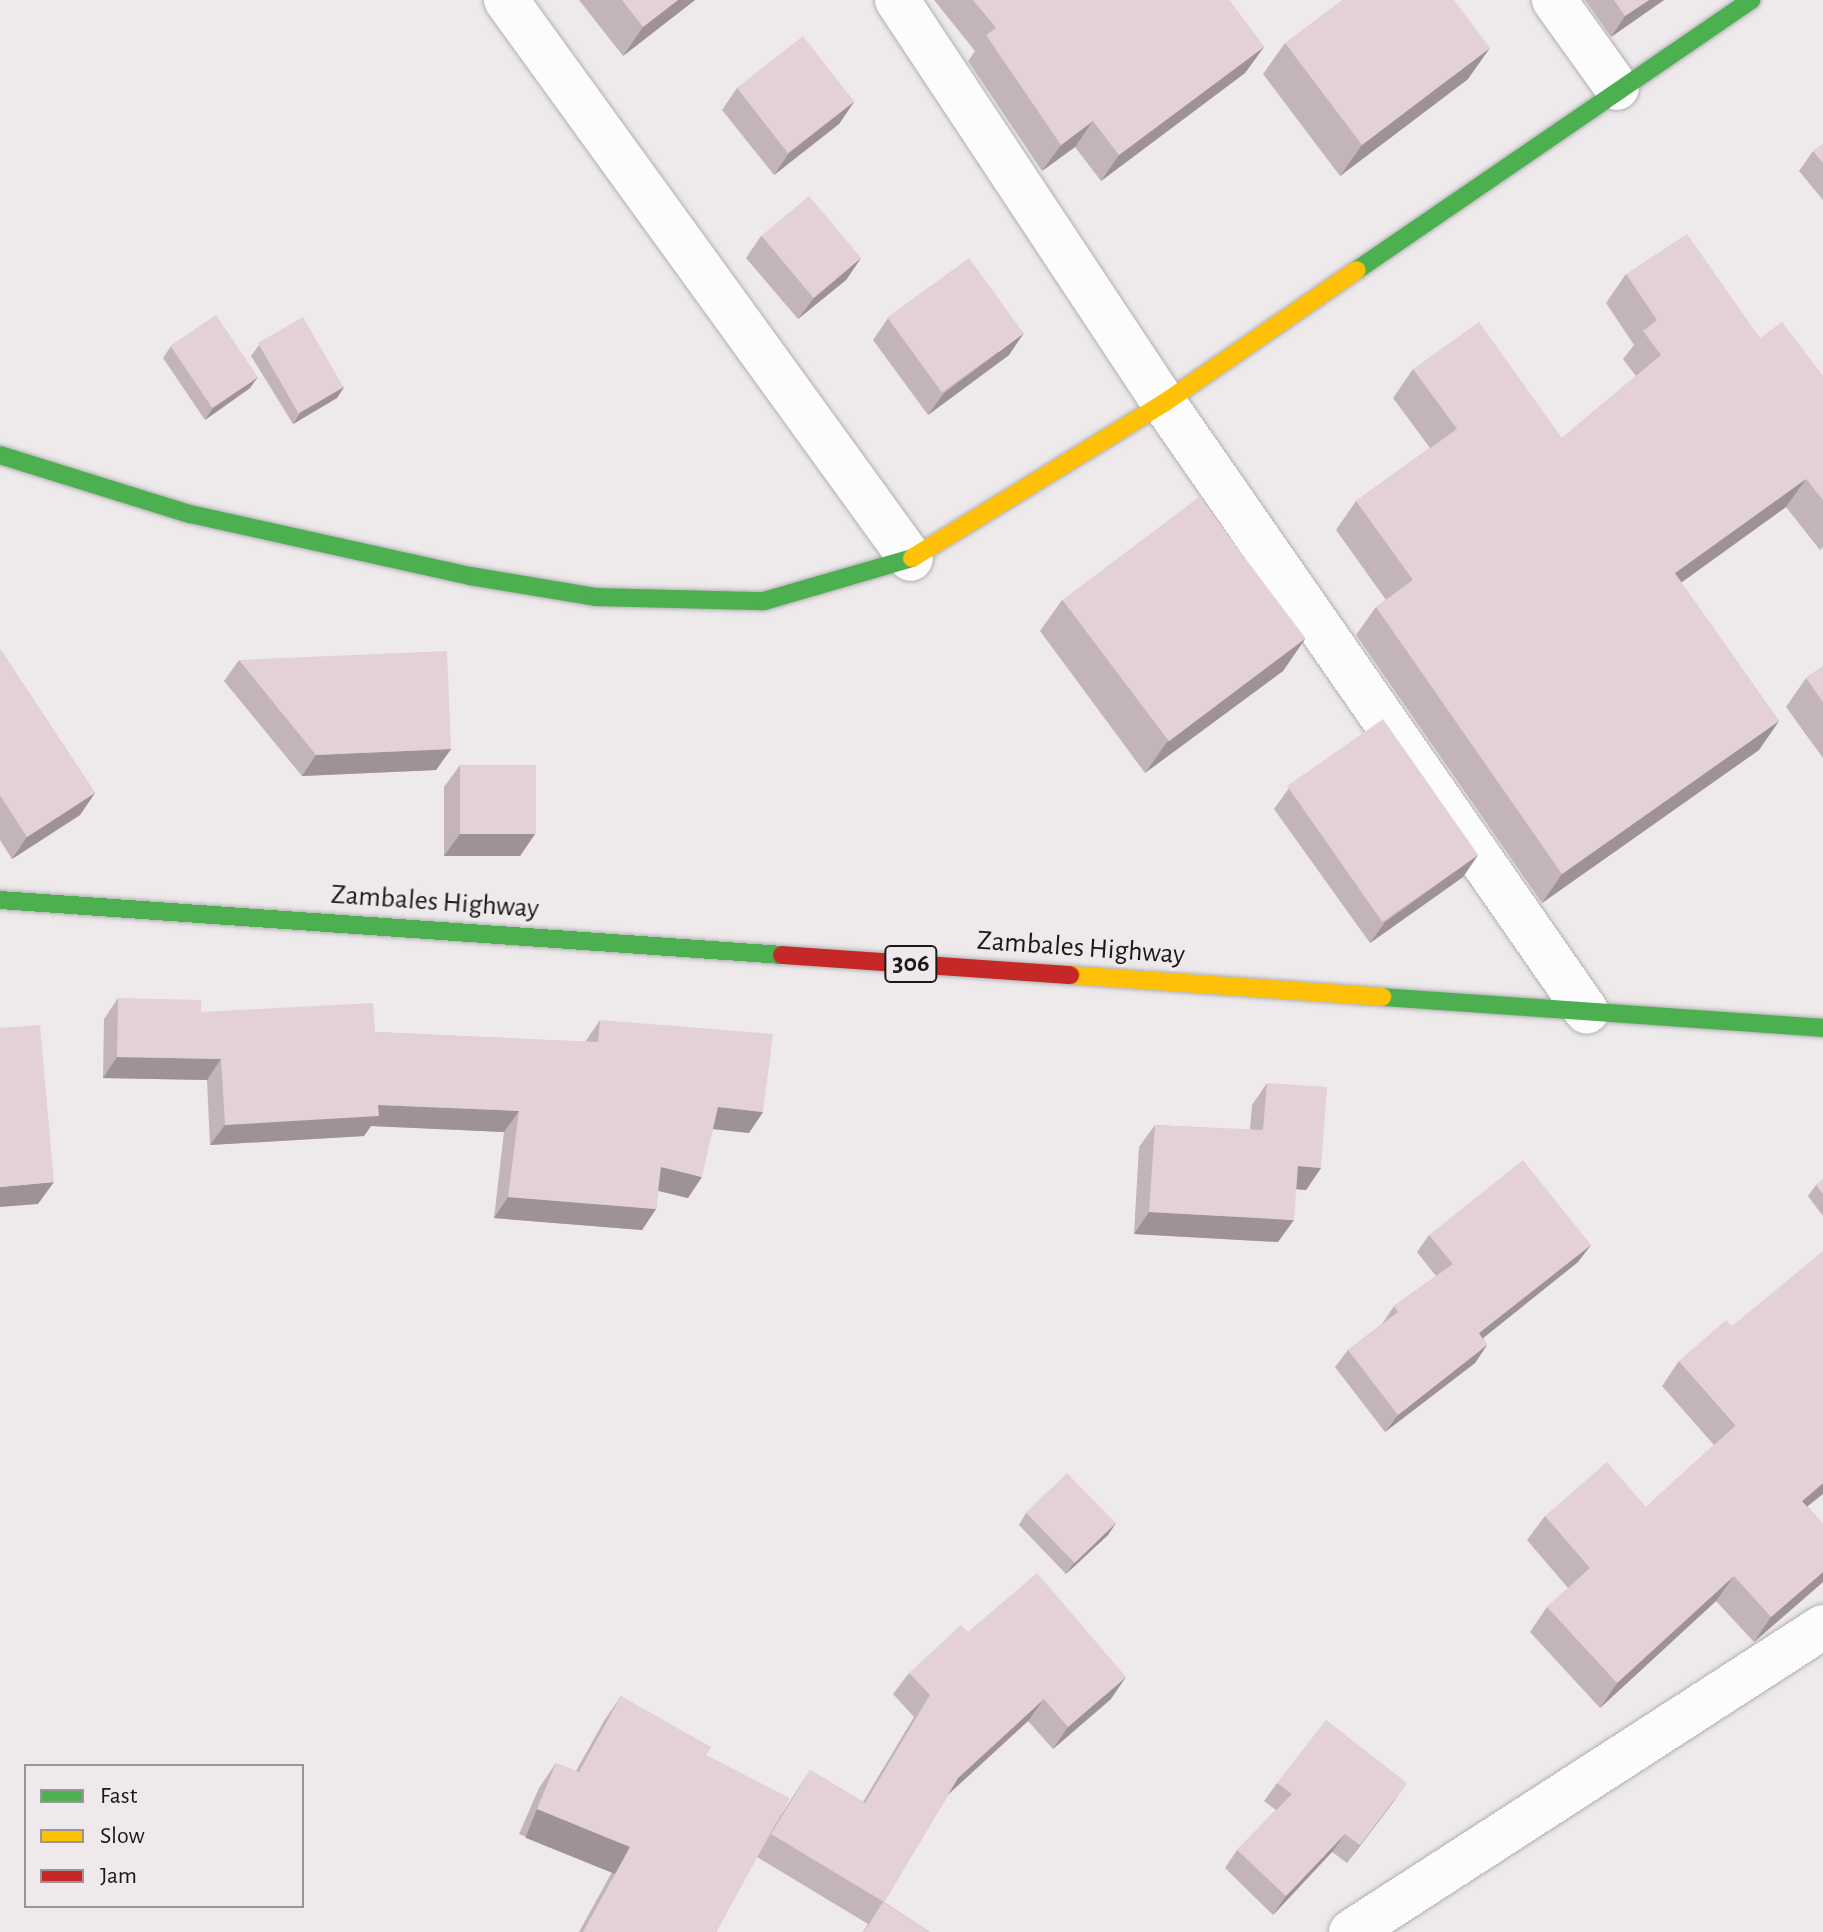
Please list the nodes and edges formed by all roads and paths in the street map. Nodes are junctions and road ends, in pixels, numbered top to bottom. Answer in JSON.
{"nodes":[{"id":1,"x":506,"y":0,"type":"edge"},
{"id":2,"x":897,"y":0,"type":"edge"},
{"id":3,"x":1554,"y":0,"type":"edge"},
{"id":4,"x":1752,"y":0,"type":"edge"},
{"id":5,"x":1617,"y":88,"type":"junction"},
{"id":6,"x":1164,"y":403,"type":"junction"},
{"id":7,"x":0,"y":455,"type":"edge"},
{"id":8,"x":911,"y":559,"type":"junction"},
{"id":9,"x":0,"y":900,"type":"edge"},
{"id":10,"x":1587,"y":1012,"type":"junction"},
{"id":11,"x":1823,"y":1028,"type":"edge"},
{"id":12,"x":1823,"y":1627,"type":"edge"},
{"id":13,"x":1351,"y":1932,"type":"edge"}],
"edges":[{"from":1,"to":8,"type":"street"},
{"from":2,"to":6,"type":"street"},
{"from":3,"to":5,"type":"street"},
{"from":4,"to":5,"type":"street"},
{"from":5,"to":6,"type":"street"},
{"from":6,"to":8,"type":"street"},
{"from":6,"to":10,"type":"street"},
{"from":7,"to":8,"type":"street"},
{"from":9,"to":10,"type":"street","name":"Zambales Highway","number":"306"},
{"from":10,"to":11,"type":"street","name":"Zambales Highway","number":"306"},
{"from":12,"to":13,"type":"street"}]}
